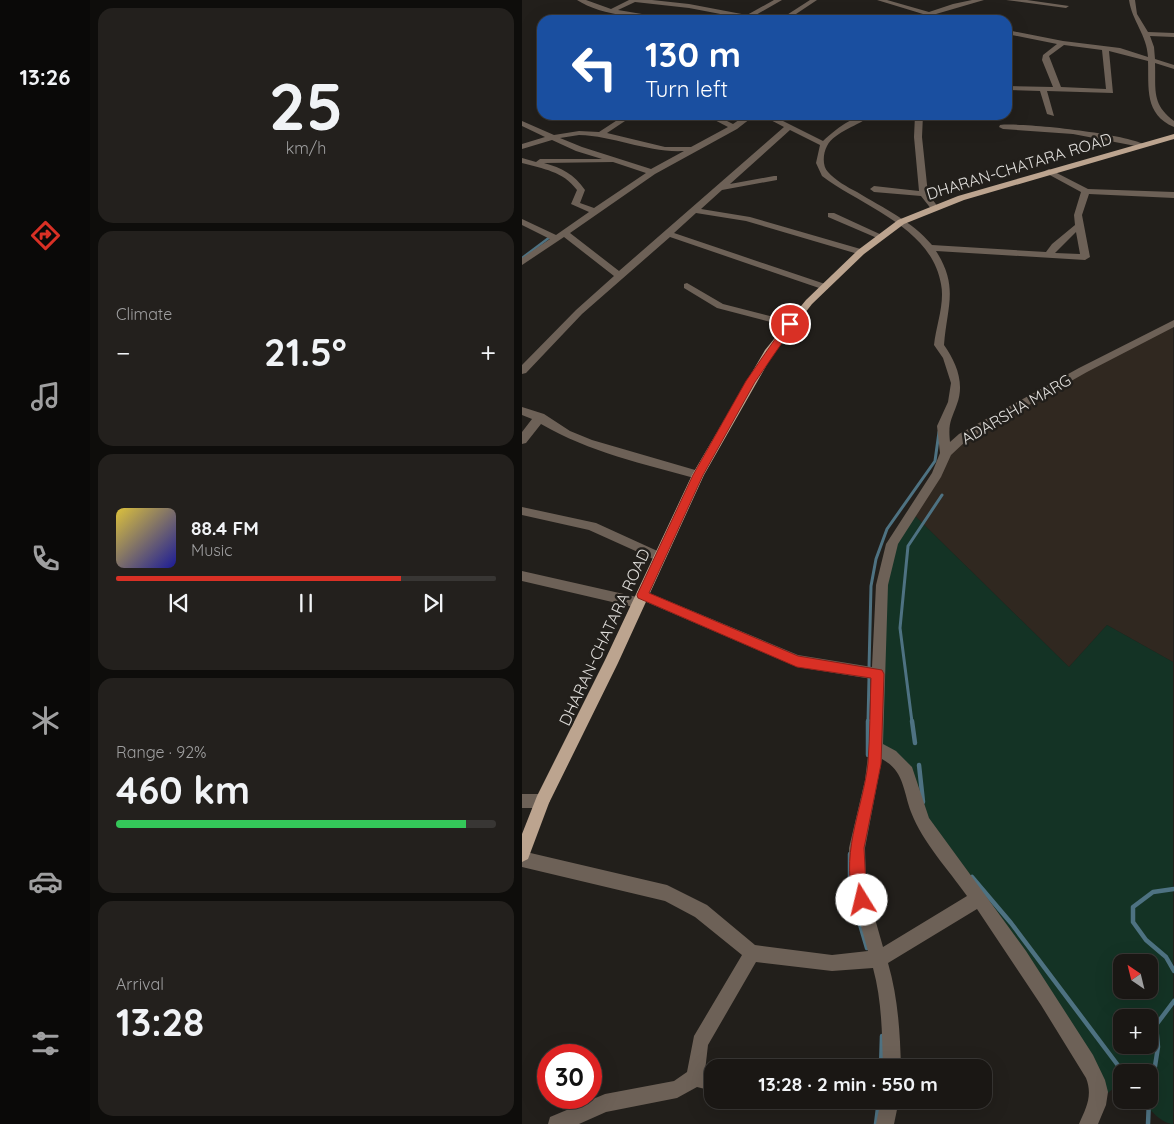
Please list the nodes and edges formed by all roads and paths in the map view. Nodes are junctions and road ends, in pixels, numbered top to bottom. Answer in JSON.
{"nodes":[{"id":1,"x":580,"y":0,"type":"edge"},
{"id":2,"x":616,"y":0,"type":"edge"},
{"id":3,"x":779,"y":0,"type":"edge"},
{"id":4,"x":814,"y":0,"type":"edge"},
{"id":5,"x":880,"y":0,"type":"edge"},
{"id":6,"x":981,"y":0,"type":"edge"},
{"id":7,"x":1009,"y":0,"type":"edge"},
{"id":8,"x":1132,"y":0,"type":"edge"},
{"id":9,"x":628,"y":2,"type":"junction"},
{"id":10,"x":1066,"y":6,"type":"dead end"},
{"id":11,"x":611,"y":11,"type":"junction"},
{"id":12,"x":927,"y":14,"type":"junction"},
{"id":13,"x":639,"y":15,"type":"edge"},
{"id":14,"x":737,"y":15,"type":"edge"},
{"id":15,"x":752,"y":15,"type":"edge"},
{"id":16,"x":790,"y":15,"type":"edge"},
{"id":17,"x":931,"y":15,"type":"edge"},
{"id":18,"x":1012,"y":33,"type":"edge"},
{"id":19,"x":1146,"y":34,"type":"junction"},
{"id":20,"x":1174,"y":35,"type":"edge"},
{"id":21,"x":1063,"y":43,"type":"junction"},
{"id":22,"x":1105,"y":48,"type":"junction"},
{"id":23,"x":1150,"y":58,"type":"junction"},
{"id":24,"x":1174,"y":67,"type":"edge"},
{"id":25,"x":1012,"y":88,"type":"edge"},
{"id":26,"x":1043,"y":90,"type":"junction"},
{"id":27,"x":1058,"y":90,"type":"junction"},
{"id":28,"x":1051,"y":114,"type":"dead end"},
{"id":29,"x":622,"y":120,"type":"edge"},
{"id":30,"x":719,"y":120,"type":"edge"},
{"id":31,"x":744,"y":120,"type":"edge"},
{"id":32,"x":775,"y":120,"type":"edge"},
{"id":33,"x":858,"y":120,"type":"edge"},
{"id":34,"x":917,"y":120,"type":"edge"},
{"id":35,"x":522,"y":123,"type":"edge"},
{"id":36,"x":1174,"y":125,"type":"edge"},
{"id":37,"x":734,"y":127,"type":"junction"},
{"id":38,"x":789,"y":127,"type":"junction"},
{"id":39,"x":1003,"y":128,"type":"dead end"},
{"id":40,"x":602,"y":133,"type":"junction"},
{"id":41,"x":1174,"y":136,"type":"edge"},
{"id":42,"x":548,"y":137,"type":"junction"},
{"id":43,"x":824,"y":144,"type":"junction"},
{"id":44,"x":1141,"y":145,"type":"junction"},
{"id":45,"x":522,"y":147,"type":"edge"},
{"id":46,"x":579,"y":149,"type":"junction"},
{"id":47,"x":692,"y":150,"type":"junction"},
{"id":48,"x":557,"y":160,"type":"junction"},
{"id":49,"x":615,"y":160,"type":"junction"},
{"id":50,"x":526,"y":162,"type":"edge"},
{"id":51,"x":547,"y":166,"type":"junction"},
{"id":52,"x":652,"y":172,"type":"junction"},
{"id":53,"x":1049,"y":172,"type":"junction"},
{"id":54,"x":774,"y":178,"type":"dead end"},
{"id":55,"x":718,"y":188,"type":"junction"},
{"id":56,"x":874,"y":190,"type":"dead end"},
{"id":57,"x":1086,"y":191,"type":"junction"},
{"id":58,"x":924,"y":194,"type":"junction"},
{"id":59,"x":1174,"y":195,"type":"edge"},
{"id":60,"x":935,"y":208,"type":"junction"},
{"id":61,"x":693,"y":210,"type":"junction"},
{"id":62,"x":594,"y":211,"type":"junction"},
{"id":63,"x":831,"y":215,"type":"dead end"},
{"id":64,"x":522,"y":222,"type":"edge"},
{"id":65,"x":901,"y":222,"type":"junction"},
{"id":66,"x":1080,"y":225,"type":"junction"},
{"id":67,"x":667,"y":233,"type":"junction"},
{"id":68,"x":560,"y":235,"type":"junction"},
{"id":69,"x":880,"y":236,"type":"junction"},
{"id":70,"x":932,"y":248,"type":"junction"},
{"id":71,"x":861,"y":252,"type":"junction"},
{"id":72,"x":1049,"y":255,"type":"junction"},
{"id":73,"x":522,"y":262,"type":"edge"},
{"id":74,"x":620,"y":276,"type":"junction"},
{"id":75,"x":687,"y":286,"type":"dead end"},
{"id":76,"x":825,"y":287,"type":"junction"},
{"id":77,"x":1174,"y":323,"type":"edge"},
{"id":78,"x":790,"y":324,"type":"junction"},
{"id":79,"x":524,"y":366,"type":"edge"},
{"id":80,"x":522,"y":411,"type":"edge"},
{"id":81,"x":540,"y":417,"type":"junction"},
{"id":82,"x":522,"y":440,"type":"edge"},
{"id":83,"x":946,"y":453,"type":"junction"},
{"id":84,"x":698,"y":475,"type":"junction"},
{"id":85,"x":522,"y":511,"type":"edge"},
{"id":86,"x":660,"y":557,"type":"junction"},
{"id":87,"x":522,"y":576,"type":"edge"},
{"id":88,"x":640,"y":599,"type":"junction"},
{"id":89,"x":878,"y":674,"type":"junction"},
{"id":90,"x":876,"y":748,"type":"junction"},
{"id":91,"x":522,"y":801,"type":"edge"},
{"id":92,"x":542,"y":801,"type":"junction"},
{"id":93,"x":522,"y":854,"type":"edge"},
{"id":94,"x":522,"y":859,"type":"edge"},
{"id":95,"x":979,"y":898,"type":"junction"},
{"id":96,"x":752,"y":954,"type":"junction"},
{"id":97,"x":879,"y":959,"type":"junction"},
{"id":98,"x":892,"y":1059,"type":"edge"},
{"id":99,"x":704,"y":1080,"type":"edge"},
{"id":100,"x":888,"y":1109,"type":"edge"},
{"id":101,"x":564,"y":1123,"type":"edge"},
{"id":102,"x":885,"y":1124,"type":"edge"},
{"id":103,"x":1088,"y":1124,"type":"edge"}],
"edges":[{"from":1,"to":11,"type":"street"},
{"from":2,"to":9,"type":"street"},
{"from":3,"to":15,"type":"street"},
{"from":4,"to":16,"type":"street"},
{"from":5,"to":12,"type":"street"},
{"from":6,"to":12,"type":"street"},
{"from":7,"to":10,"type":"street"},
{"from":8,"to":19,"type":"street"},
{"from":9,"to":11,"type":"street"},
{"from":9,"to":14,"type":"street"},
{"from":11,"to":13,"type":"street"},
{"from":12,"to":17,"type":"street"},
{"from":18,"to":21,"type":"street"},
{"from":19,"to":20,"type":"street"},
{"from":19,"to":23,"type":"street"},
{"from":21,"to":22,"type":"street"},
{"from":21,"to":27,"type":"street"},
{"from":22,"to":23,"type":"street"},
{"from":22,"to":27,"type":"street"},
{"from":23,"to":24,"type":"street"},
{"from":23,"to":36,"type":"street"},
{"from":25,"to":26,"type":"street"},
{"from":26,"to":27,"type":"street"},
{"from":26,"to":28,"type":"street"},
{"from":29,"to":40,"type":"street"},
{"from":30,"to":37,"type":"street"},
{"from":31,"to":37,"type":"street"},
{"from":32,"to":38,"type":"street"},
{"from":33,"to":43,"type":"street"},
{"from":34,"to":58,"type":"street"},
{"from":35,"to":42,"type":"street"},
{"from":37,"to":47,"type":"street"},
{"from":38,"to":43,"type":"street"},
{"from":38,"to":55,"type":"street"},
{"from":39,"to":44,"type":"street"},
{"from":40,"to":42,"type":"street"},
{"from":40,"to":47,"type":"street"},
{"from":41,"to":44,"type":"main road","name":"DHARAN-CHATARA ROAD"},
{"from":42,"to":45,"type":"street"},
{"from":42,"to":46,"type":"street"},
{"from":43,"to":65,"type":"street"},
{"from":44,"to":53,"type":"main road","name":"DHARAN-CHATARA ROAD"},
{"from":46,"to":48,"type":"street"},
{"from":46,"to":49,"type":"street"},
{"from":47,"to":52,"type":"street"},
{"from":48,"to":49,"type":"street"},
{"from":48,"to":50,"type":"street"},
{"from":48,"to":51,"type":"street"},
{"from":49,"to":52,"type":"street"},
{"from":50,"to":51,"type":"street"},
{"from":51,"to":62,"type":"street"},
{"from":52,"to":62,"type":"street"},
{"from":53,"to":57,"type":"street"},
{"from":53,"to":60,"type":"main road","name":"DHARAN-CHATARA ROAD"},
{"from":54,"to":55,"type":"street"},
{"from":55,"to":61,"type":"street"},
{"from":56,"to":58,"type":"street"},
{"from":57,"to":59,"type":"street"},
{"from":57,"to":66,"type":"street"},
{"from":58,"to":60,"type":"street"},
{"from":60,"to":65,"type":"main road","name":"DHARAN-CHATARA ROAD"},
{"from":61,"to":67,"type":"street"},
{"from":61,"to":71,"type":"street"},
{"from":62,"to":68,"type":"street"},
{"from":63,"to":69,"type":"street"},
{"from":64,"to":68,"type":"street"},
{"from":65,"to":69,"type":"main road","name":"DHARAN-CHATARA ROAD"},
{"from":65,"to":70,"type":"street"},
{"from":66,"to":72,"type":"street"},
{"from":66,"to":72,"type":"street"},
{"from":67,"to":74,"type":"street"},
{"from":67,"to":76,"type":"street"},
{"from":68,"to":73,"type":"street"},
{"from":68,"to":74,"type":"street"},
{"from":69,"to":71,"type":"main road","name":"DHARAN-CHATARA ROAD"},
{"from":70,"to":72,"type":"street"},
{"from":70,"to":83,"type":"street"},
{"from":71,"to":76,"type":"main road","name":"DHARAN-CHATARA ROAD"},
{"from":74,"to":79,"type":"street"},
{"from":75,"to":78,"type":"street"},
{"from":76,"to":78,"type":"main road","name":"DHARAN-CHATARA ROAD"},
{"from":77,"to":83,"type":"street","name":"ADARSHA MARG"},
{"from":78,"to":84,"type":"main road","name":"DHARAN-CHATARA ROAD"},
{"from":80,"to":81,"type":"street"},
{"from":81,"to":82,"type":"street"},
{"from":81,"to":84,"type":"street"},
{"from":83,"to":89,"type":"street","name":"ADARSHA MARG"},
{"from":84,"to":86,"type":"main road","name":"DHARAN-CHATARA ROAD"},
{"from":85,"to":86,"type":"street"},
{"from":86,"to":88,"type":"main road","name":"DHARAN-CHATARA ROAD"},
{"from":87,"to":88,"type":"street"},
{"from":88,"to":89,"type":"street"},
{"from":88,"to":92,"type":"main road","name":"DHARAN-CHATARA ROAD"},
{"from":89,"to":90,"type":"street","name":"ADARSHA MARG"},
{"from":90,"to":95,"type":"street"},
{"from":90,"to":97,"type":"street","name":"ADARSHA MARG"},
{"from":91,"to":92,"type":"street"},
{"from":92,"to":93,"type":"main road","name":"DHARAN-CHATARA ROAD"},
{"from":94,"to":96,"type":"street"},
{"from":95,"to":97,"type":"street"},
{"from":95,"to":103,"type":"street"},
{"from":96,"to":97,"type":"street"},
{"from":96,"to":99,"type":"street"},
{"from":97,"to":98,"type":"street","name":"ADARSHA MARG"},
{"from":99,"to":101,"type":"street"},
{"from":100,"to":102,"type":"street"}]}
